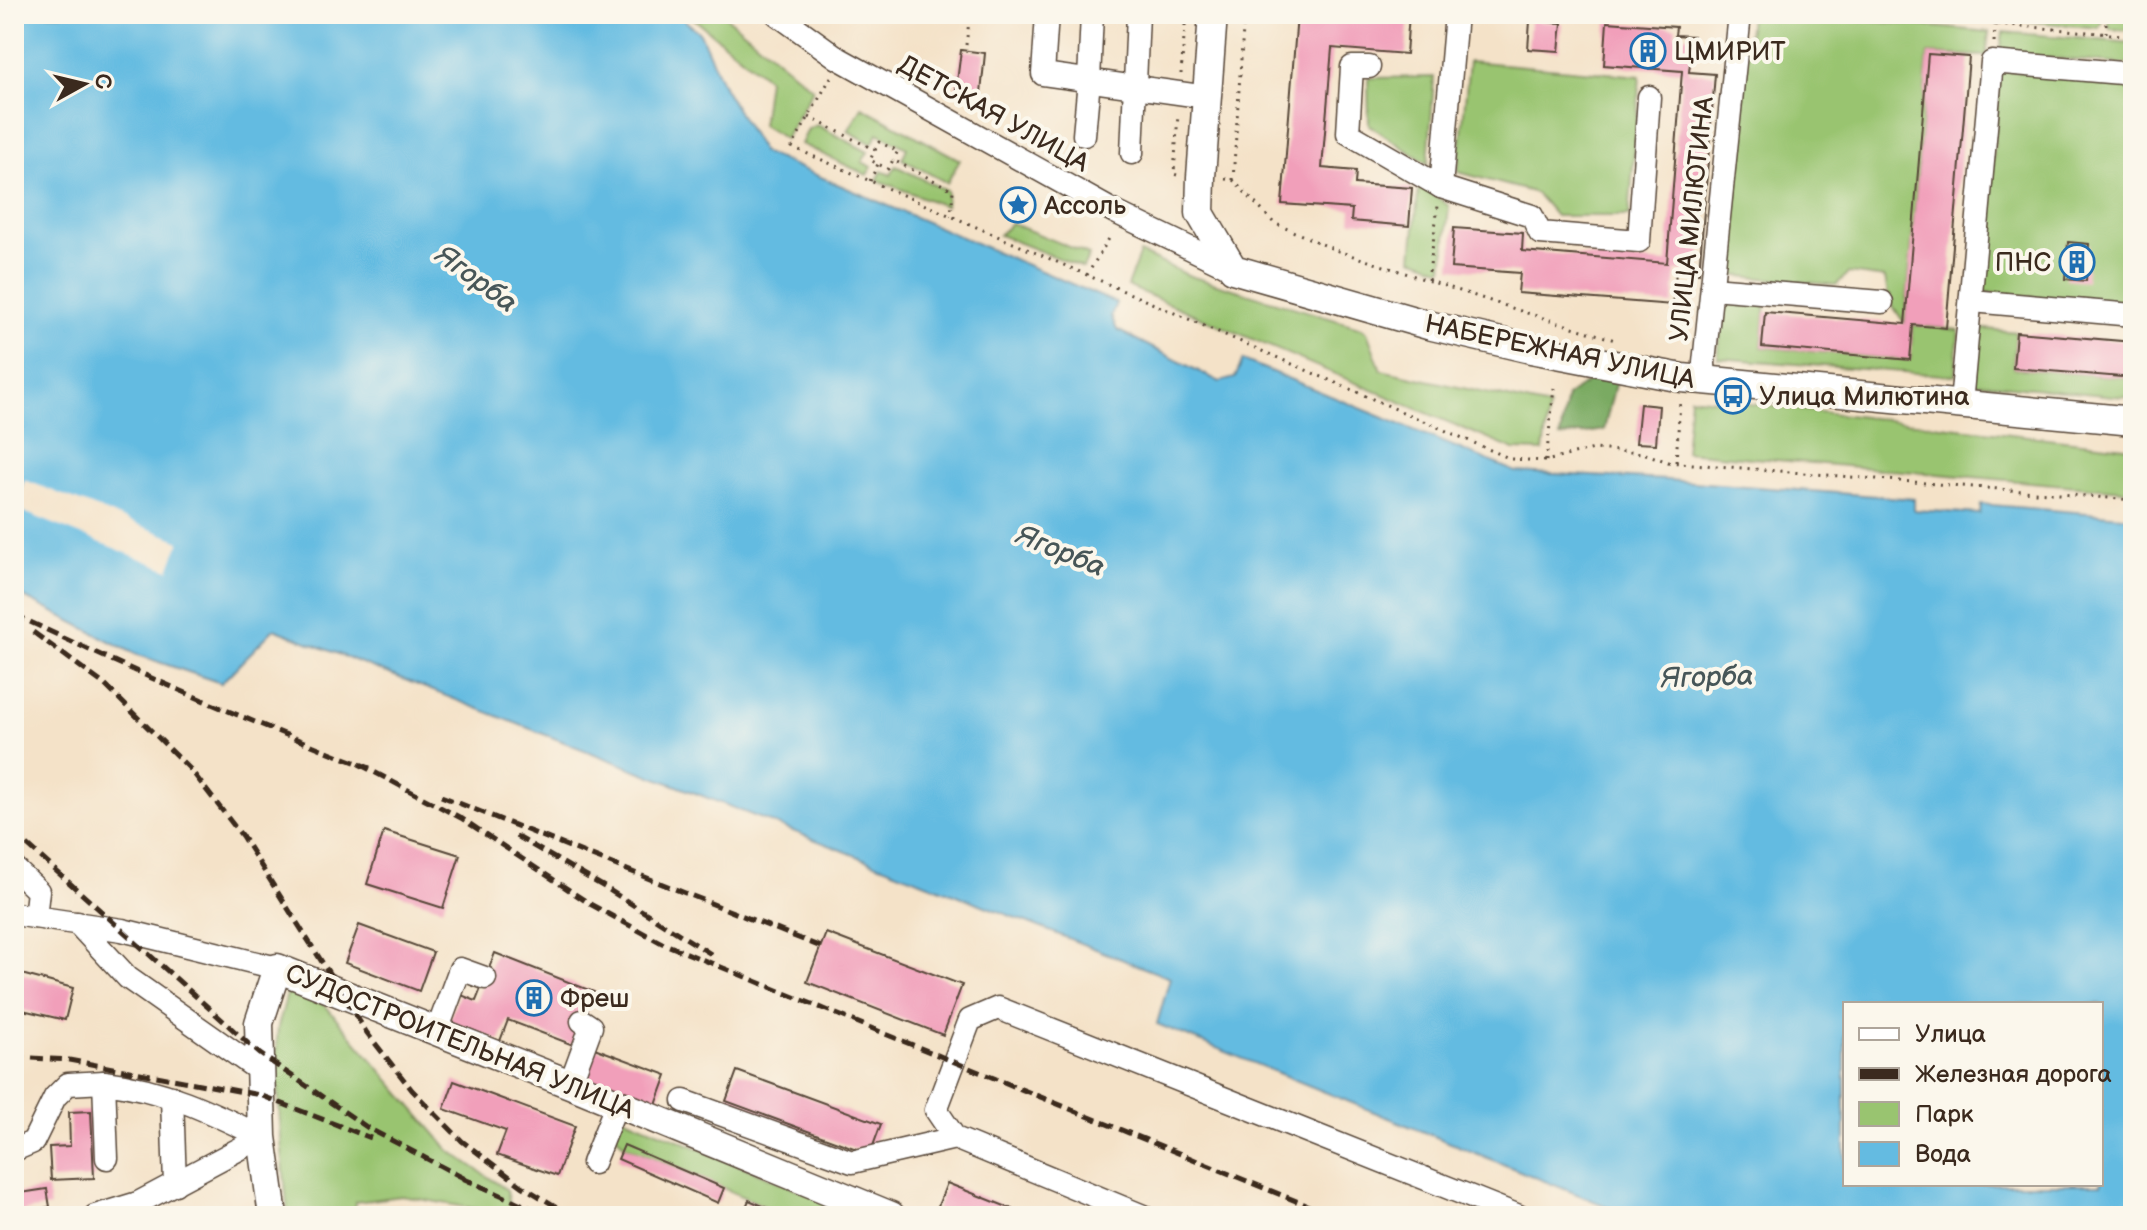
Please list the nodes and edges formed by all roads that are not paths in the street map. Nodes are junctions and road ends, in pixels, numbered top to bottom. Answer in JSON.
{"nodes":[{"id":1,"x":777,"y":14,"type":"edge"},
{"id":2,"x":1047,"y":14,"type":"edge"},
{"id":3,"x":1092,"y":14,"type":"edge"},
{"id":4,"x":1138,"y":14,"type":"edge"},
{"id":5,"x":1213,"y":14,"type":"edge"},
{"id":6,"x":1456,"y":14,"type":"edge"},
{"id":7,"x":1740,"y":14,"type":"edge"},
{"id":8,"x":1369,"y":67,"type":"dead end"},
{"id":9,"x":2133,"y":74,"type":"edge"},
{"id":10,"x":1089,"y":80,"type":"junction"},
{"id":11,"x":1134,"y":87,"type":"junction"},
{"id":12,"x":1207,"y":97,"type":"junction"},
{"id":13,"x":1649,"y":97,"type":"dead end"},
{"id":14,"x":1084,"y":135,"type":"dead end"},
{"id":15,"x":1132,"y":153,"type":"dead end"},
{"id":16,"x":1441,"y":187,"type":"junction"},
{"id":17,"x":1233,"y":269,"type":"junction"},
{"id":18,"x":1712,"y":288,"type":"junction"},
{"id":19,"x":1972,"y":301,"type":"junction"},
{"id":20,"x":1882,"y":302,"type":"dead end"},
{"id":21,"x":2133,"y":315,"type":"edge"},
{"id":22,"x":1705,"y":381,"type":"junction"},
{"id":23,"x":1961,"y":404,"type":"junction"},
{"id":24,"x":2133,"y":421,"type":"edge"},
{"id":25,"x":14,"y":868,"type":"edge"},
{"id":26,"x":25,"y":916,"type":"edge"},
{"id":27,"x":77,"y":923,"type":"junction"},
{"id":28,"x":277,"y":968,"type":"junction"},
{"id":29,"x":485,"y":978,"type":"dead end"},
{"id":30,"x":582,"y":1021,"type":"dead end"},
{"id":31,"x":437,"y":1031,"type":"junction"},
{"id":32,"x":260,"y":1071,"type":"junction"},
{"id":33,"x":104,"y":1082,"type":"junction"},
{"id":34,"x":570,"y":1084,"type":"junction"},
{"id":35,"x":172,"y":1097,"type":"junction"},
{"id":36,"x":684,"y":1101,"type":"dead end"},
{"id":37,"x":617,"y":1103,"type":"junction"},
{"id":38,"x":739,"y":1121,"type":"junction"},
{"id":39,"x":262,"y":1137,"type":"junction"},
{"id":40,"x":955,"y":1138,"type":"junction"},
{"id":41,"x":729,"y":1149,"type":"junction"},
{"id":42,"x":14,"y":1150,"type":"edge"},
{"id":43,"x":107,"y":1158,"type":"dead end"},
{"id":44,"x":593,"y":1163,"type":"dead end"},
{"id":45,"x":175,"y":1184,"type":"junction"},
{"id":46,"x":95,"y":1216,"type":"edge"},
{"id":47,"x":273,"y":1216,"type":"edge"},
{"id":48,"x":891,"y":1216,"type":"edge"},
{"id":49,"x":1143,"y":1216,"type":"edge"},
{"id":50,"x":1519,"y":1216,"type":"edge"}],
"edges":[{"from":1,"to":17,"type":"street","name":"ДЕТСКАЯ УЛИЦА"},
{"from":2,"to":10,"type":"street"},
{"from":3,"to":10,"type":"street"},
{"from":4,"to":11,"type":"street"},
{"from":5,"to":12,"type":"main road"},
{"from":6,"to":16,"type":"street"},
{"from":7,"to":18,"type":"street","name":"УЛИЦА МИЛЮТИНА"},
{"from":8,"to":16,"type":"street"},
{"from":9,"to":19,"type":"street"},
{"from":10,"to":11,"type":"street"},
{"from":10,"to":14,"type":"street"},
{"from":11,"to":12,"type":"street"},
{"from":11,"to":15,"type":"street"},
{"from":12,"to":17,"type":"main road"},
{"from":13,"to":16,"type":"street"},
{"from":17,"to":22,"type":"main road","name":"НАБЕРЕЖНАЯ УЛИЦА"},
{"from":18,"to":20,"type":"street"},
{"from":18,"to":22,"type":"street","name":"УЛИЦА МИЛЮТИНА"},
{"from":19,"to":21,"type":"street"},
{"from":19,"to":23,"type":"street"},
{"from":22,"to":23,"type":"main road","name":"НАБЕРЕЖНАЯ УЛИЦА"},
{"from":23,"to":24,"type":"main road","name":"НАБЕРЕЖНАЯ УЛИЦА"},
{"from":25,"to":26,"type":"street"},
{"from":26,"to":27,"type":"street","name":"СУДОСТРОИТЕЛЬНАЯ УЛИЦА"},
{"from":27,"to":28,"type":"street","name":"СУДОСТРОИТЕЛЬНАЯ УЛИЦА"},
{"from":27,"to":32,"type":"street"},
{"from":28,"to":31,"type":"main road","name":"СУДОСТРОИТЕЛЬНАЯ УЛИЦА"},
{"from":28,"to":32,"type":"main road"},
{"from":29,"to":31,"type":"street"},
{"from":30,"to":34,"type":"street"},
{"from":31,"to":34,"type":"main road","name":"СУДОСТРОИТЕЛЬНАЯ УЛИЦА"},
{"from":32,"to":39,"type":"main road"},
{"from":33,"to":35,"type":"street"},
{"from":33,"to":42,"type":"street"},
{"from":33,"to":43,"type":"street"},
{"from":34,"to":37,"type":"main road","name":"СУДОСТРОИТЕЛЬНАЯ УЛИЦА"},
{"from":35,"to":39,"type":"street"},
{"from":35,"to":45,"type":"street"},
{"from":36,"to":38,"type":"street"},
{"from":37,"to":41,"type":"main road","name":"СУДОСТРОИТЕЛЬНАЯ УЛИЦА"},
{"from":37,"to":44,"type":"street"},
{"from":38,"to":40,"type":"street"},
{"from":38,"to":41,"type":"street"},
{"from":39,"to":45,"type":"street"},
{"from":39,"to":47,"type":"main road"},
{"from":40,"to":49,"type":"street"},
{"from":40,"to":50,"type":"street"},
{"from":41,"to":48,"type":"main road","name":"СУДОСТРОИТЕЛЬНАЯ УЛИЦА"},
{"from":45,"to":46,"type":"street"}]}
